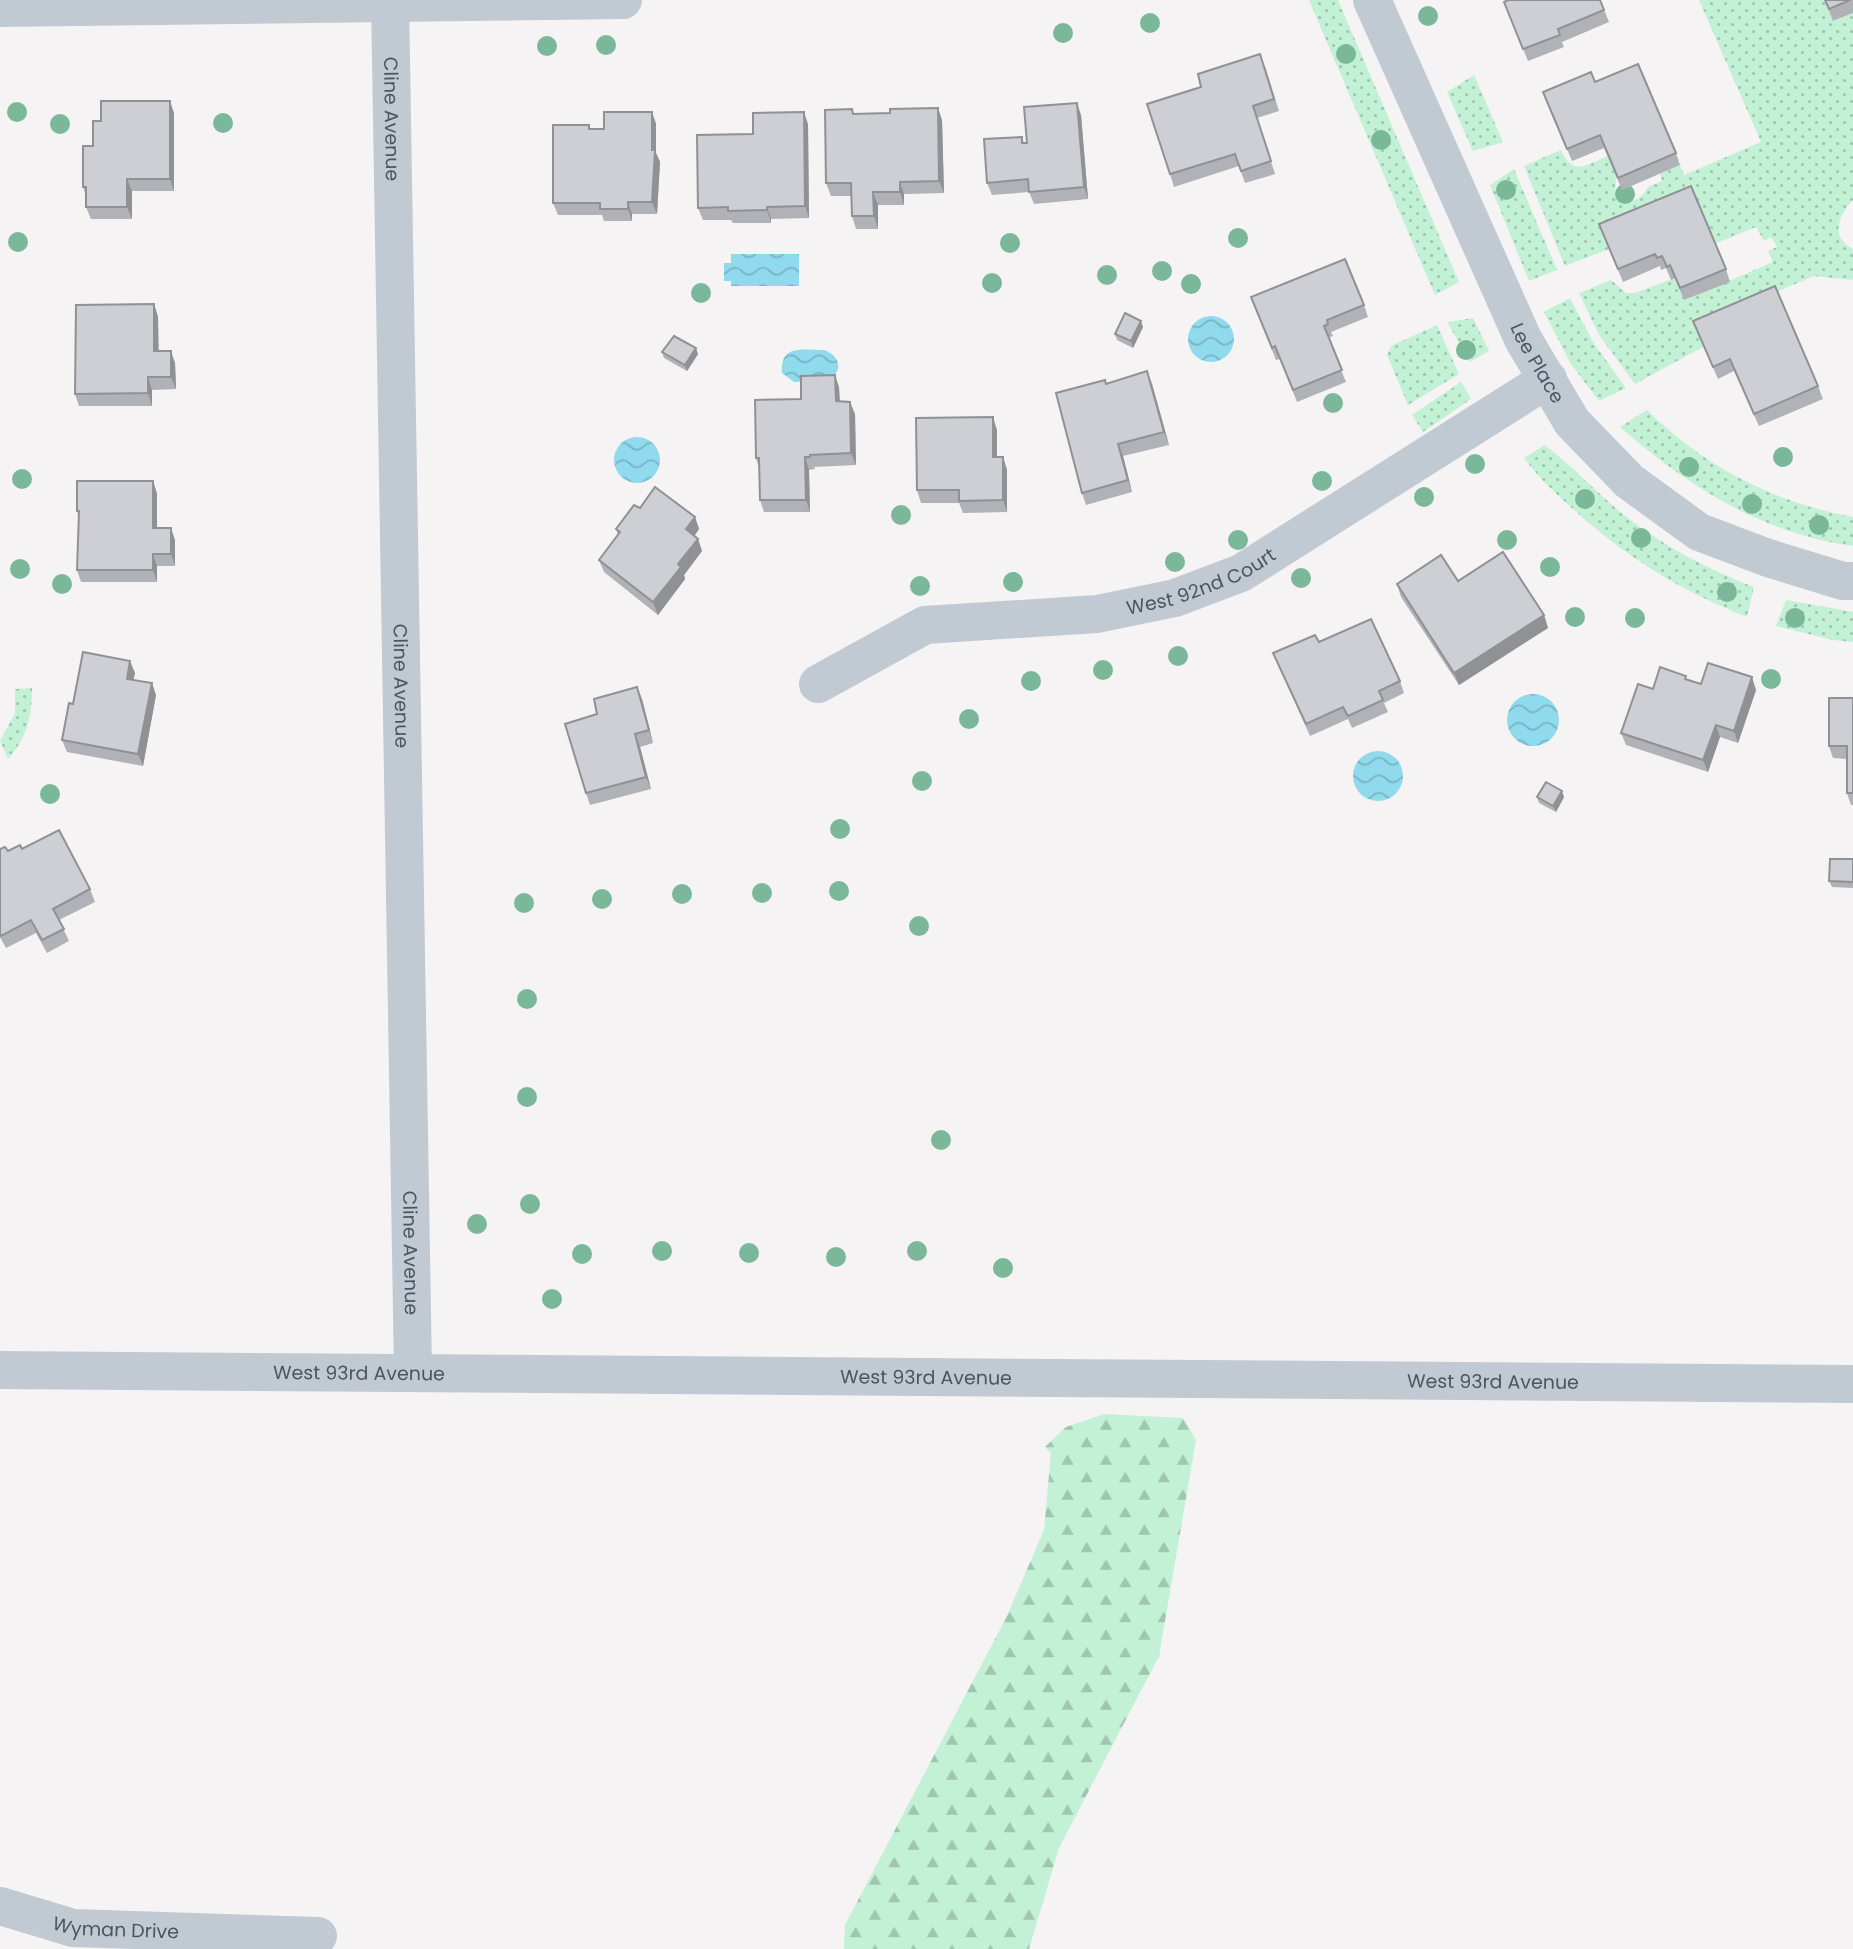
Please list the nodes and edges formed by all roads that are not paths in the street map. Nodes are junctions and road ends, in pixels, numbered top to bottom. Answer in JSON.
{"nodes":[{"id":1,"x":623,"y":0,"type":"edge"},
{"id":2,"x":1372,"y":0,"type":"edge"},
{"id":3,"x":390,"y":1,"type":"edge"},
{"id":4,"x":0,"y":8,"type":"edge"},
{"id":5,"x":1548,"y":379,"type":"junction"},
{"id":6,"x":1853,"y":581,"type":"edge"},
{"id":7,"x":818,"y":684,"type":"dead end"},
{"id":8,"x":0,"y":1370,"type":"edge"},
{"id":9,"x":414,"y":1372,"type":"junction"},
{"id":10,"x":1853,"y":1384,"type":"edge"},
{"id":11,"x":0,"y":1906,"type":"edge"},
{"id":12,"x":318,"y":1936,"type":"dead end"}],
"edges":[{"from":1,"to":3,"type":"street"},
{"from":2,"to":5,"type":"street","name":"Lee Place"},
{"from":3,"to":4,"type":"street"},
{"from":3,"to":9,"type":"street","name":"Cline Avenue"},
{"from":5,"to":6,"type":"street","name":"Lee Place"},
{"from":5,"to":7,"type":"street","name":"West 92nd Court"},
{"from":8,"to":9,"type":"street","name":"West 93rd Avenue"},
{"from":9,"to":10,"type":"street","name":"West 93rd Avenue"},
{"from":11,"to":12,"type":"street","name":"Wyman Drive"}]}
